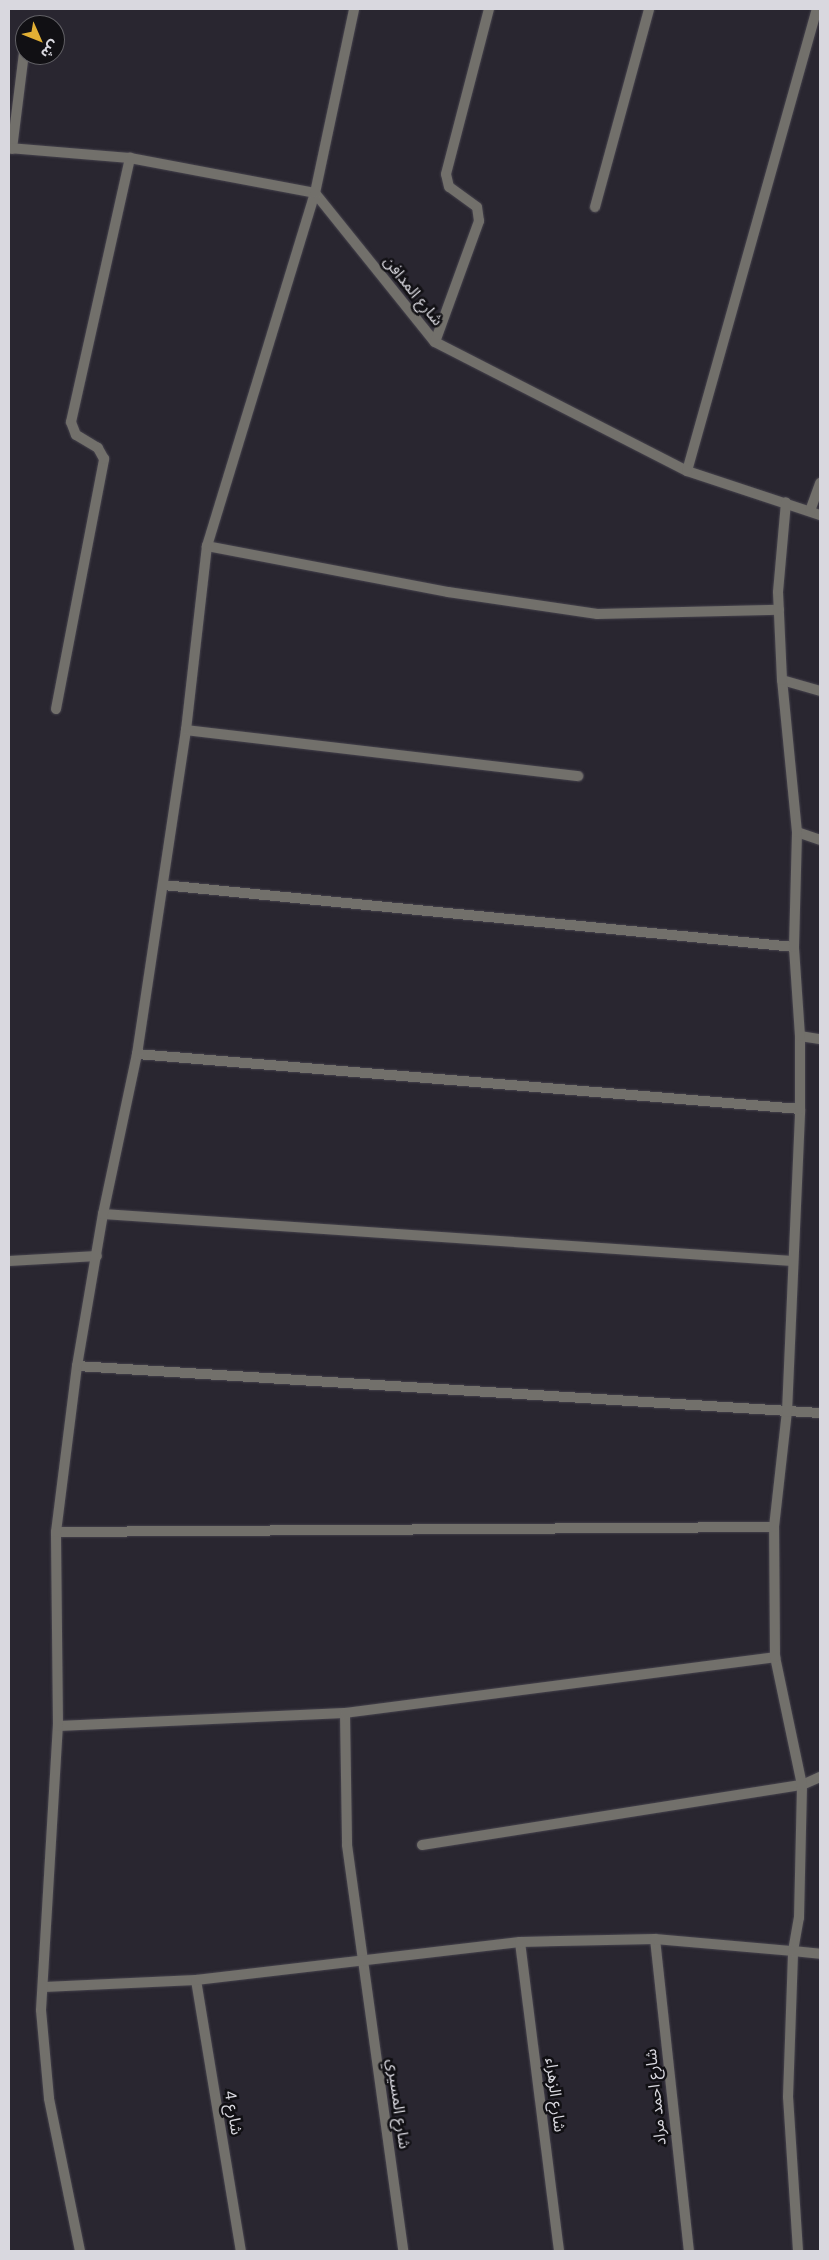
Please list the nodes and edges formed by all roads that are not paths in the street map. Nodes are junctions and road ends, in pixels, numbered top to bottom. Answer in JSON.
{"nodes":[{"id":1,"x":354,"y":9,"type":"edge"},
{"id":2,"x":489,"y":9,"type":"edge"},
{"id":3,"x":649,"y":9,"type":"edge"},
{"id":4,"x":817,"y":9,"type":"edge"},
{"id":5,"x":22,"y":65,"type":"edge"},
{"id":6,"x":10,"y":149,"type":"edge"},
{"id":7,"x":130,"y":158,"type":"junction"},
{"id":8,"x":315,"y":193,"type":"junction"},
{"id":9,"x":594,"y":207,"type":"dead end"},
{"id":10,"x":435,"y":342,"type":"junction"},
{"id":11,"x":687,"y":471,"type":"junction"},
{"id":12,"x":820,"y":482,"type":"edge"},
{"id":13,"x":786,"y":502,"type":"junction"},
{"id":14,"x":810,"y":511,"type":"junction"},
{"id":15,"x":820,"y":515,"type":"edge"},
{"id":16,"x":207,"y":546,"type":"junction"},
{"id":17,"x":779,"y":610,"type":"junction"},
{"id":18,"x":782,"y":680,"type":"junction"},
{"id":19,"x":820,"y":692,"type":"edge"},
{"id":20,"x":56,"y":709,"type":"dead end"},
{"id":21,"x":186,"y":730,"type":"junction"},
{"id":22,"x":578,"y":776,"type":"dead end"},
{"id":23,"x":797,"y":832,"type":"junction"},
{"id":24,"x":820,"y":840,"type":"edge"},
{"id":25,"x":162,"y":885,"type":"junction"},
{"id":26,"x":794,"y":947,"type":"junction"},
{"id":27,"x":800,"y":1036,"type":"junction"},
{"id":28,"x":820,"y":1039,"type":"edge"},
{"id":29,"x":137,"y":1054,"type":"junction"},
{"id":30,"x":800,"y":1109,"type":"junction"},
{"id":31,"x":103,"y":1214,"type":"junction"},
{"id":32,"x":97,"y":1256,"type":"junction"},
{"id":33,"x":792,"y":1261,"type":"junction"},
{"id":34,"x":9,"y":1262,"type":"edge"},
{"id":35,"x":77,"y":1366,"type":"junction"},
{"id":36,"x":787,"y":1412,"type":"junction"},
{"id":37,"x":820,"y":1413,"type":"edge"},
{"id":38,"x":774,"y":1527,"type":"junction"},
{"id":39,"x":56,"y":1532,"type":"junction"},
{"id":40,"x":775,"y":1657,"type":"junction"},
{"id":41,"x":344,"y":1713,"type":"junction"},
{"id":42,"x":58,"y":1726,"type":"junction"},
{"id":43,"x":820,"y":1776,"type":"edge"},
{"id":44,"x":802,"y":1785,"type":"junction"},
{"id":45,"x":422,"y":1845,"type":"dead end"},
{"id":46,"x":656,"y":1939,"type":"junction"},
{"id":47,"x":520,"y":1942,"type":"junction"},
{"id":48,"x":793,"y":1951,"type":"junction"},
{"id":49,"x":820,"y":1954,"type":"edge"},
{"id":50,"x":362,"y":1961,"type":"junction"},
{"id":51,"x":196,"y":1980,"type":"junction"},
{"id":52,"x":44,"y":1987,"type":"junction"},
{"id":53,"x":80,"y":2251,"type":"edge"},
{"id":54,"x":240,"y":2251,"type":"edge"},
{"id":55,"x":403,"y":2251,"type":"edge"},
{"id":56,"x":559,"y":2251,"type":"edge"},
{"id":57,"x":689,"y":2251,"type":"edge"},
{"id":58,"x":798,"y":2251,"type":"edge"}],
"edges":[{"from":1,"to":8,"type":"street"},
{"from":2,"to":10,"type":"street"},
{"from":3,"to":9,"type":"street"},
{"from":4,"to":11,"type":"street"},
{"from":5,"to":6,"type":"street"},
{"from":6,"to":7,"type":"street"},
{"from":7,"to":8,"type":"street"},
{"from":7,"to":20,"type":"street"},
{"from":8,"to":10,"type":"street","name":"شارع المدافن"},
{"from":8,"to":16,"type":"street"},
{"from":10,"to":11,"type":"street","name":"شارع المدافن"},
{"from":11,"to":13,"type":"street","name":"شارع المدافن"},
{"from":12,"to":14,"type":"street"},
{"from":13,"to":14,"type":"street","name":"شارع المدافن"},
{"from":13,"to":17,"type":"street"},
{"from":14,"to":15,"type":"street","name":"شارع المدافن"},
{"from":16,"to":17,"type":"street"},
{"from":16,"to":21,"type":"street"},
{"from":17,"to":18,"type":"street"},
{"from":18,"to":19,"type":"street"},
{"from":18,"to":23,"type":"street"},
{"from":21,"to":22,"type":"street"},
{"from":21,"to":25,"type":"street"},
{"from":23,"to":24,"type":"street"},
{"from":23,"to":26,"type":"street"},
{"from":25,"to":26,"type":"street"},
{"from":25,"to":29,"type":"street"},
{"from":26,"to":27,"type":"street"},
{"from":27,"to":28,"type":"street"},
{"from":27,"to":30,"type":"street"},
{"from":29,"to":30,"type":"street"},
{"from":29,"to":31,"type":"street"},
{"from":30,"to":33,"type":"street"},
{"from":31,"to":32,"type":"street"},
{"from":31,"to":33,"type":"street"},
{"from":32,"to":34,"type":"street"},
{"from":32,"to":35,"type":"street"},
{"from":33,"to":36,"type":"street"},
{"from":35,"to":36,"type":"street"},
{"from":35,"to":39,"type":"street"},
{"from":36,"to":37,"type":"street"},
{"from":36,"to":38,"type":"street"},
{"from":38,"to":39,"type":"street"},
{"from":38,"to":40,"type":"street"},
{"from":39,"to":42,"type":"street"},
{"from":40,"to":41,"type":"street"},
{"from":40,"to":44,"type":"street"},
{"from":41,"to":42,"type":"street"},
{"from":41,"to":50,"type":"street","name":"شارع المسيري"},
{"from":42,"to":52,"type":"street"},
{"from":43,"to":44,"type":"street"},
{"from":44,"to":45,"type":"street"},
{"from":44,"to":48,"type":"street"},
{"from":46,"to":47,"type":"street"},
{"from":46,"to":48,"type":"street"},
{"from":46,"to":57,"type":"street","name":"شارع احمد مراد"},
{"from":47,"to":50,"type":"street"},
{"from":47,"to":56,"type":"street","name":"شارع الزهراء"},
{"from":48,"to":49,"type":"street"},
{"from":48,"to":58,"type":"street"},
{"from":50,"to":51,"type":"street"},
{"from":50,"to":55,"type":"street","name":"شارع المسيري"},
{"from":51,"to":52,"type":"street"},
{"from":51,"to":54,"type":"street","name":"شارع 4"},
{"from":52,"to":53,"type":"street"}]}
